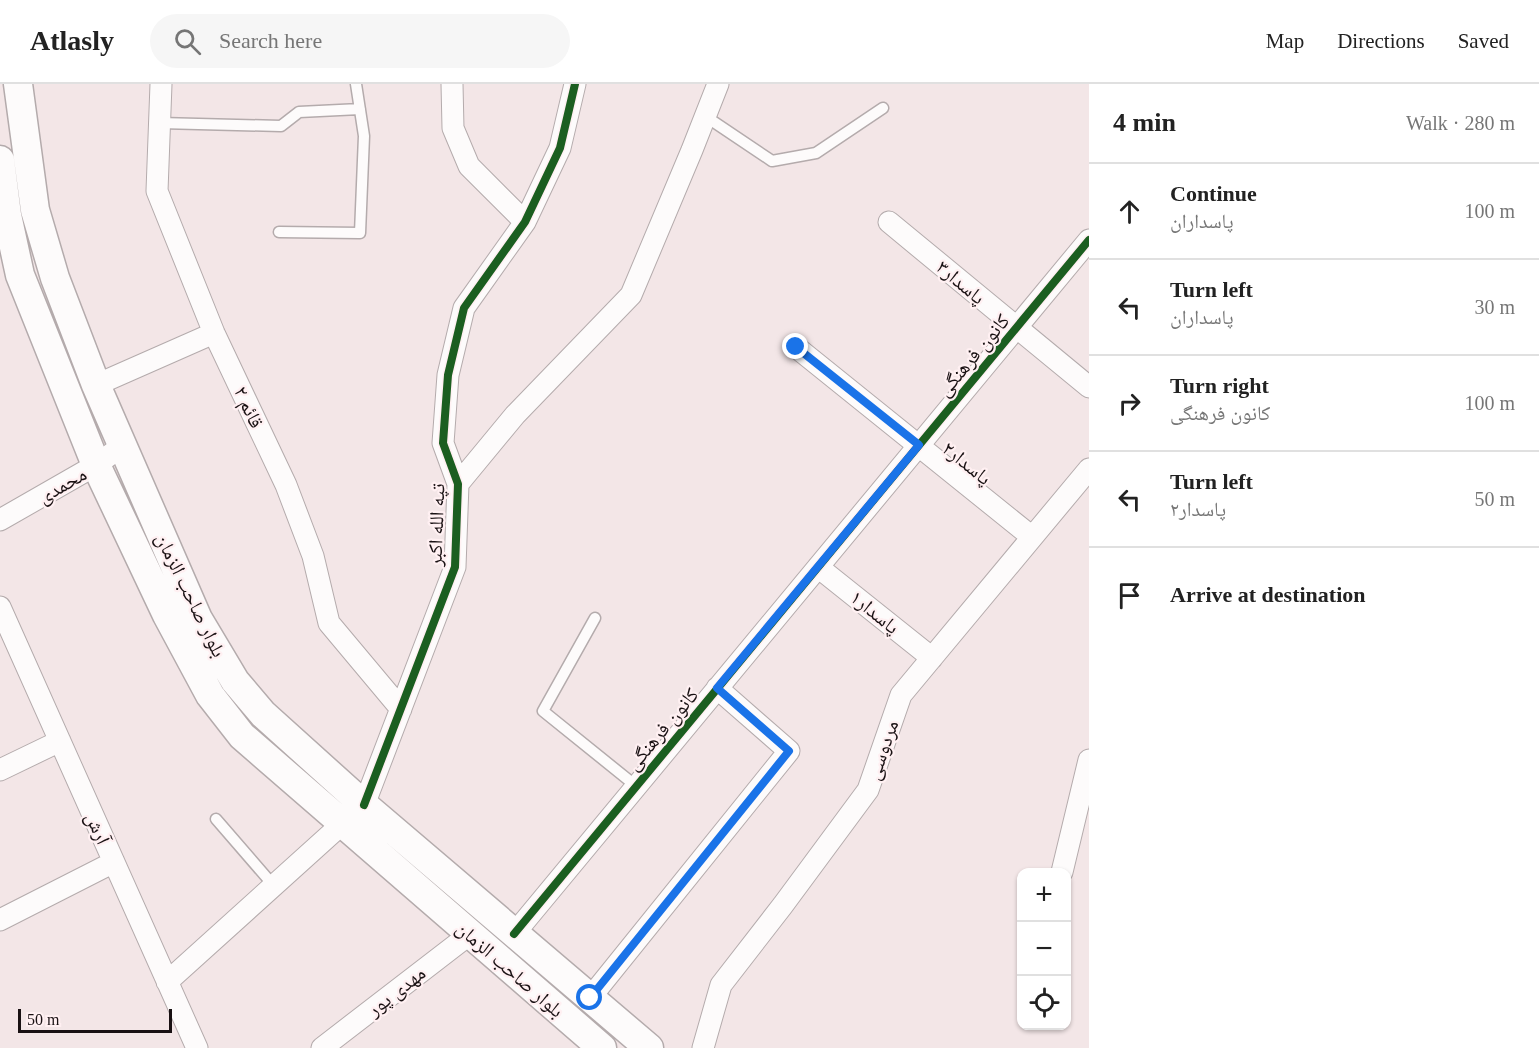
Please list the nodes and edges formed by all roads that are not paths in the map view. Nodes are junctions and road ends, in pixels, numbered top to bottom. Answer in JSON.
{"nodes":[{"id":1,"x":18,"y":84,"type":"edge"},
{"id":2,"x":161,"y":84,"type":"edge"},
{"id":3,"x":356,"y":84,"type":"edge"},
{"id":4,"x":452,"y":84,"type":"edge"},
{"id":5,"x":575,"y":84,"type":"edge"},
{"id":6,"x":717,"y":84,"type":"edge"},
{"id":7,"x":883,"y":108,"type":"dead end"},
{"id":8,"x":360,"y":109,"type":"junction"},
{"id":9,"x":705,"y":116,"type":"junction"},
{"id":10,"x":160,"y":123,"type":"junction"},
{"id":11,"x":0,"y":160,"type":"edge"},
{"id":12,"x":3,"y":216,"type":"edge"},
{"id":13,"x":525,"y":222,"type":"junction"},
{"id":14,"x":889,"y":222,"type":"dead end"},
{"id":15,"x":279,"y":232,"type":"dead end"},
{"id":16,"x":1089,"y":240,"type":"edge"},
{"id":17,"x":1017,"y":327,"type":"junction"},
{"id":18,"x":214,"y":333,"type":"junction"},
{"id":19,"x":796,"y":347,"type":"dead end"},
{"id":20,"x":96,"y":385,"type":"junction"},
{"id":21,"x":1089,"y":387,"type":"edge"},
{"id":22,"x":919,"y":445,"type":"junction"},
{"id":23,"x":122,"y":446,"type":"junction"},
{"id":24,"x":96,"y":465,"type":"junction"},
{"id":25,"x":1089,"y":469,"type":"edge"},
{"id":26,"x":458,"y":484,"type":"junction"},
{"id":27,"x":0,"y":520,"type":"edge"},
{"id":28,"x":1032,"y":537,"type":"junction"},
{"id":29,"x":818,"y":567,"type":"junction"},
{"id":30,"x":0,"y":607,"type":"edge"},
{"id":31,"x":595,"y":618,"type":"dead end"},
{"id":32,"x":932,"y":658,"type":"junction"},
{"id":33,"x":717,"y":688,"type":"junction"},
{"id":34,"x":401,"y":709,"type":"junction"},
{"id":35,"x":60,"y":741,"type":"junction"},
{"id":36,"x":1089,"y":760,"type":"edge"},
{"id":37,"x":0,"y":770,"type":"edge"},
{"id":38,"x":636,"y":786,"type":"junction"},
{"id":39,"x":364,"y":805,"type":"junction"},
{"id":40,"x":216,"y":819,"type":"dead end"},
{"id":41,"x":342,"y":824,"type":"junction"},
{"id":42,"x":114,"y":862,"type":"junction"},
{"id":43,"x":1063,"y":868,"type":"edge"},
{"id":44,"x":274,"y":886,"type":"junction"},
{"id":45,"x":0,"y":920,"type":"edge"},
{"id":46,"x":514,"y":933,"type":"junction"},
{"id":47,"x":470,"y":934,"type":"junction"},
{"id":48,"x":168,"y":982,"type":"junction"},
{"id":49,"x":590,"y":998,"type":"junction"},
{"id":50,"x":197,"y":1048,"type":"edge"},
{"id":51,"x":322,"y":1048,"type":"edge"},
{"id":52,"x":602,"y":1048,"type":"edge"},
{"id":53,"x":649,"y":1048,"type":"edge"},
{"id":54,"x":703,"y":1048,"type":"edge"}],
"edges":[{"from":1,"to":20,"type":"main road","name":"بلوار صاحب الزمان"},
{"from":2,"to":10,"type":"street","name":"قائم ۲"},
{"from":3,"to":8,"type":"lane"},
{"from":4,"to":13,"type":"street"},
{"from":5,"to":13,"type":"street","name":"تپه الله اکبر"},
{"from":6,"to":9,"type":"street"},
{"from":7,"to":9,"type":"lane"},
{"from":8,"to":10,"type":"lane"},
{"from":8,"to":15,"type":"lane"},
{"from":9,"to":26,"type":"street"},
{"from":10,"to":18,"type":"street","name":"قائم ۲"},
{"from":11,"to":12,"type":"main road","name":"بلوار صاحب الزمان"},
{"from":12,"to":24,"type":"main road","name":"بلوار صاحب الزمان"},
{"from":13,"to":26,"type":"street","name":"تپه الله اکبر"},
{"from":14,"to":17,"type":"street","name":"پاسدار۳"},
{"from":16,"to":17,"type":"street","name":"کانون فرهنگی"},
{"from":17,"to":21,"type":"street","name":"پاسدار۳"},
{"from":17,"to":22,"type":"street","name":"کانون فرهنگی"},
{"from":18,"to":20,"type":"street"},
{"from":18,"to":34,"type":"street","name":"قائم ۲"},
{"from":19,"to":22,"type":"street","name":"پاسدار۲"},
{"from":20,"to":23,"type":"main road","name":"بلوار صاحب الزمان"},
{"from":22,"to":28,"type":"street","name":"پاسدار۲"},
{"from":22,"to":29,"type":"street","name":"کانون فرهنگی"},
{"from":23,"to":24,"type":"street","name":"محمدی"},
{"from":23,"to":39,"type":"main road","name":"بلوار صاحب الزمان"},
{"from":24,"to":27,"type":"street","name":"محمدی"},
{"from":24,"to":41,"type":"main road","name":"بلوار صاحب الزمان"},
{"from":25,"to":28,"type":"street","name":"مردوسی"},
{"from":26,"to":34,"type":"street","name":"تپه الله اکبر"},
{"from":28,"to":32,"type":"street","name":"مردوسی"},
{"from":29,"to":32,"type":"street","name":"پاسدار۱"},
{"from":29,"to":33,"type":"street","name":"کانون فرهنگی"},
{"from":30,"to":35,"type":"street","name":"آرش"},
{"from":31,"to":38,"type":"lane"},
{"from":32,"to":54,"type":"street","name":"مردوسی"},
{"from":33,"to":38,"type":"street","name":"کانون فرهنگی"},
{"from":33,"to":49,"type":"street"},
{"from":34,"to":39,"type":"street","name":"تپه الله اکبر"},
{"from":35,"to":37,"type":"street"},
{"from":35,"to":42,"type":"street","name":"آرش"},
{"from":36,"to":43,"type":"street"},
{"from":38,"to":46,"type":"street","name":"کانون فرهنگی"},
{"from":39,"to":46,"type":"main road","name":"بلوار صاحب الزمان"},
{"from":40,"to":44,"type":"lane"},
{"from":41,"to":44,"type":"street"},
{"from":41,"to":47,"type":"main road","name":"بلوار صاحب الزمان"},
{"from":42,"to":45,"type":"street"},
{"from":42,"to":48,"type":"street","name":"آرش"},
{"from":44,"to":48,"type":"street"},
{"from":46,"to":49,"type":"main road","name":"بلوار صاحب الزمان"},
{"from":47,"to":51,"type":"street","name":"مهدی پور"},
{"from":47,"to":52,"type":"main road","name":"بلوار صاحب الزمان"},
{"from":48,"to":50,"type":"street","name":"آرش"},
{"from":49,"to":53,"type":"main road","name":"بلوار صاحب الزمان"}]}
